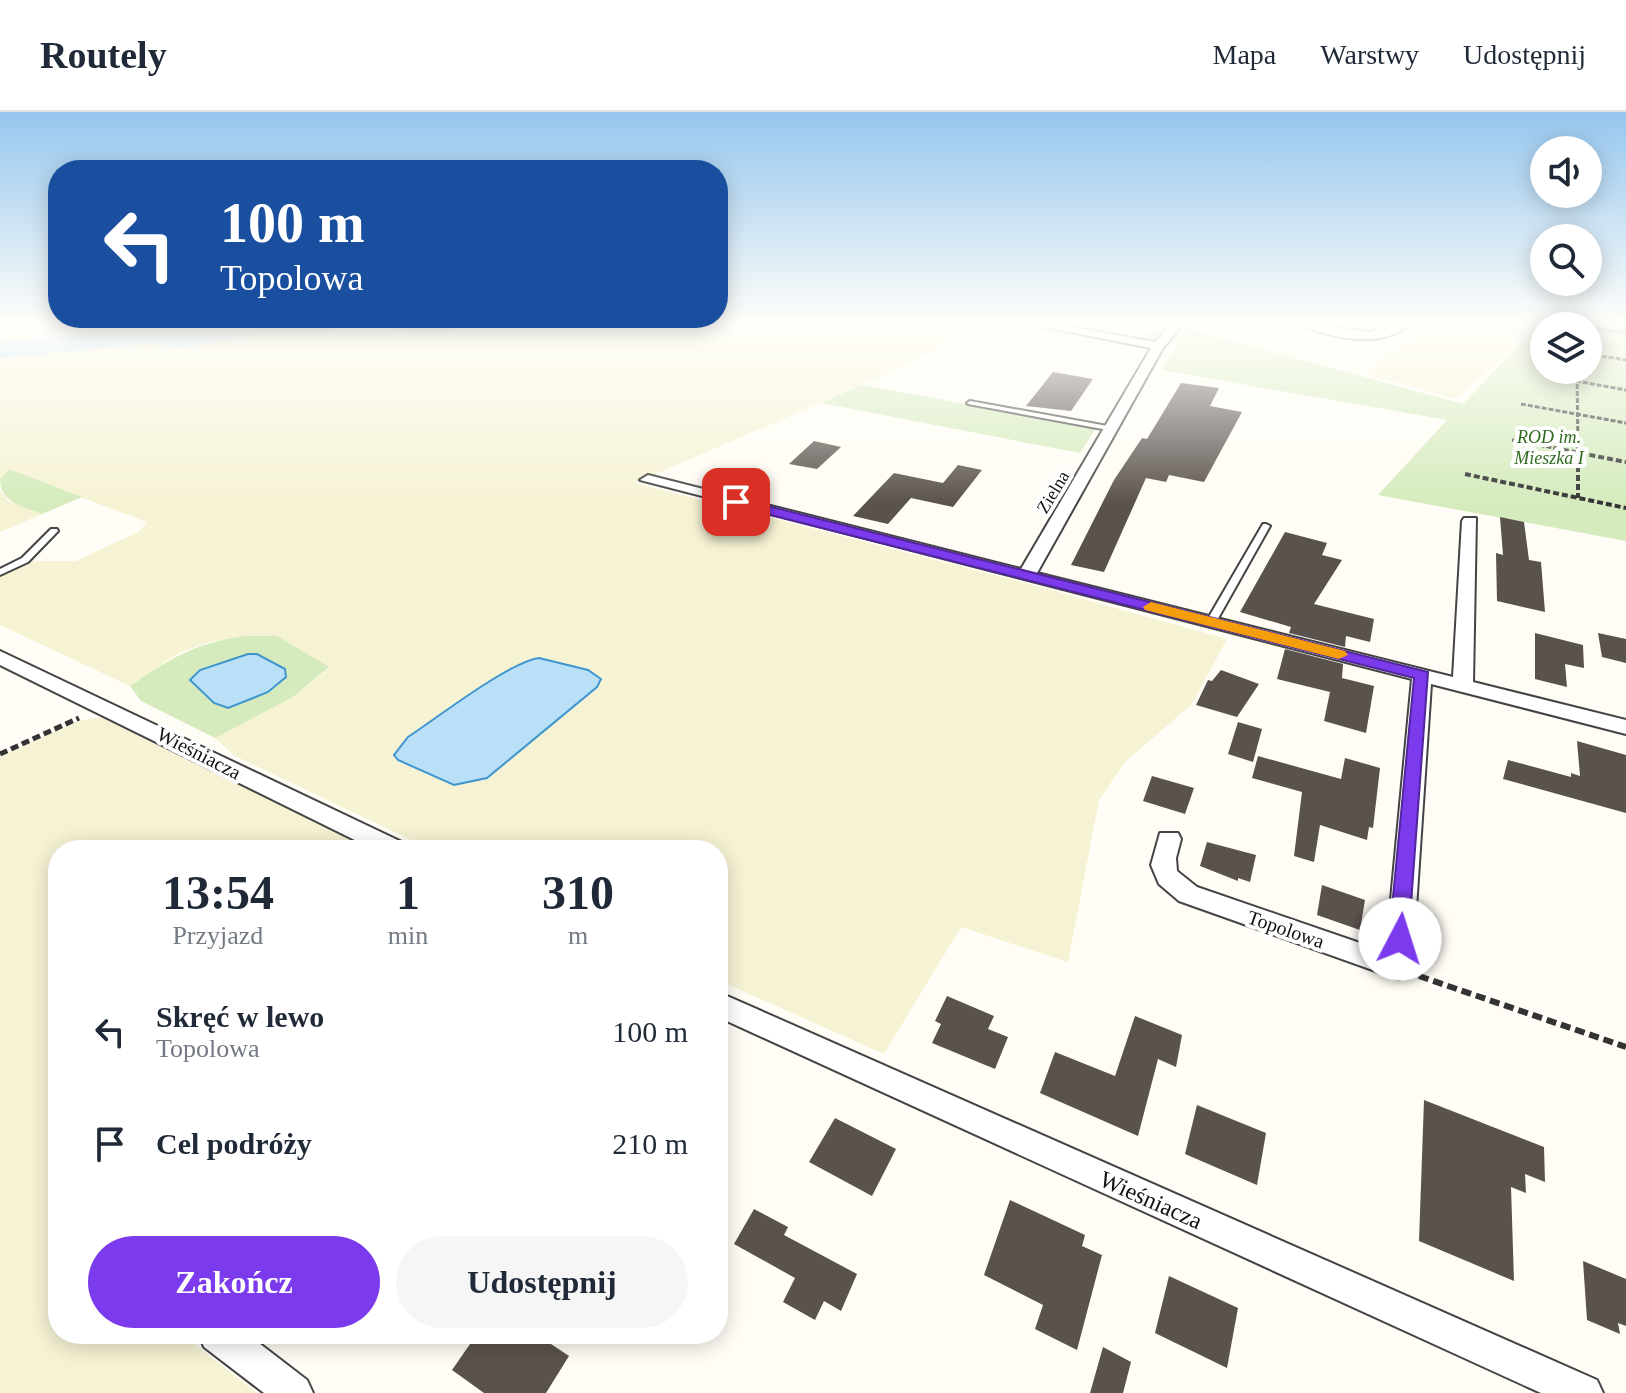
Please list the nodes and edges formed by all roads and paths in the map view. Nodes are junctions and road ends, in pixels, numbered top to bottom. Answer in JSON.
{"nodes":[{"id":1,"x":1138,"y":383,"type":"edge"},
{"id":2,"x":1576,"y":384,"type":"edge"},
{"id":3,"x":1593,"y":384,"type":"edge"},
{"id":4,"x":1626,"y":390,"type":"edge"},
{"id":5,"x":970,"y":403,"type":"dead end"},
{"id":6,"x":1521,"y":404,"type":"dead end"},
{"id":7,"x":1576,"y":414,"type":"junction"},
{"id":8,"x":1626,"y":423,"type":"edge"},
{"id":9,"x":1113,"y":429,"type":"junction"},
{"id":10,"x":1512,"y":440,"type":"dead end"},
{"id":11,"x":1576,"y":452,"type":"junction"},
{"id":12,"x":1626,"y":462,"type":"edge"},
{"id":13,"x":1465,"y":474,"type":"dead end"},
{"id":14,"x":648,"y":480,"type":"dead end"},
{"id":15,"x":1578,"y":498,"type":"junction"},
{"id":16,"x":1626,"y":508,"type":"edge"},
{"id":17,"x":1470,"y":521,"type":"dead end"},
{"id":18,"x":1266,"y":526,"type":"dead end"},
{"id":19,"x":54,"y":531,"type":"dead end"},
{"id":20,"x":0,"y":572,"type":"edge"},
{"id":21,"x":1026,"y":576,"type":"junction"},
{"id":22,"x":1211,"y":622,"type":"junction"},
{"id":23,"x":0,"y":657,"type":"edge"},
{"id":24,"x":1422,"y":675,"type":"junction"},
{"id":25,"x":1463,"y":686,"type":"junction"},
{"id":26,"x":106,"y":706,"type":"junction"},
{"id":27,"x":1626,"y":727,"type":"edge"},
{"id":28,"x":0,"y":754,"type":"edge"},
{"id":29,"x":1169,"y":839,"type":"dead end"},
{"id":30,"x":377,"y":840,"type":"edge"},
{"id":31,"x":1398,"y":968,"type":"junction"},
{"id":32,"x":728,"y":1008,"type":"edge"},
{"id":33,"x":1626,"y":1047,"type":"edge"},
{"id":34,"x":230,"y":1344,"type":"edge"},
{"id":35,"x":294,"y":1393,"type":"edge"},
{"id":36,"x":1584,"y":1393,"type":"edge"}],
"edges":[{"from":1,"to":9,"type":"street","name":"Zielna"},
{"from":2,"to":7,"type":"path"},
{"from":3,"to":4,"type":"path"},
{"from":5,"to":9,"type":"lane"},
{"from":6,"to":7,"type":"path"},
{"from":7,"to":8,"type":"path"},
{"from":7,"to":11,"type":"path"},
{"from":9,"to":21,"type":"street","name":"Zielna"},
{"from":10,"to":11,"type":"path"},
{"from":11,"to":12,"type":"path"},
{"from":11,"to":15,"type":"path"},
{"from":13,"to":15,"type":"path"},
{"from":14,"to":21,"type":"street"},
{"from":15,"to":16,"type":"path"},
{"from":17,"to":25,"type":"street"},
{"from":18,"to":22,"type":"lane"},
{"from":19,"to":20,"type":"lane"},
{"from":21,"to":22,"type":"street"},
{"from":22,"to":24,"type":"street"},
{"from":23,"to":26,"type":"street","name":"Wieśniacza"},
{"from":24,"to":25,"type":"street"},
{"from":24,"to":31,"type":"street"},
{"from":25,"to":27,"type":"street"},
{"from":26,"to":28,"type":"path"},
{"from":26,"to":30,"type":"street","name":"Wieśniacza"},
{"from":29,"to":31,"type":"street","name":"Topolowa"},
{"from":31,"to":33,"type":"path"},
{"from":32,"to":36,"type":"street","name":"Wieśniacza"},
{"from":34,"to":35,"type":"street"}]}
